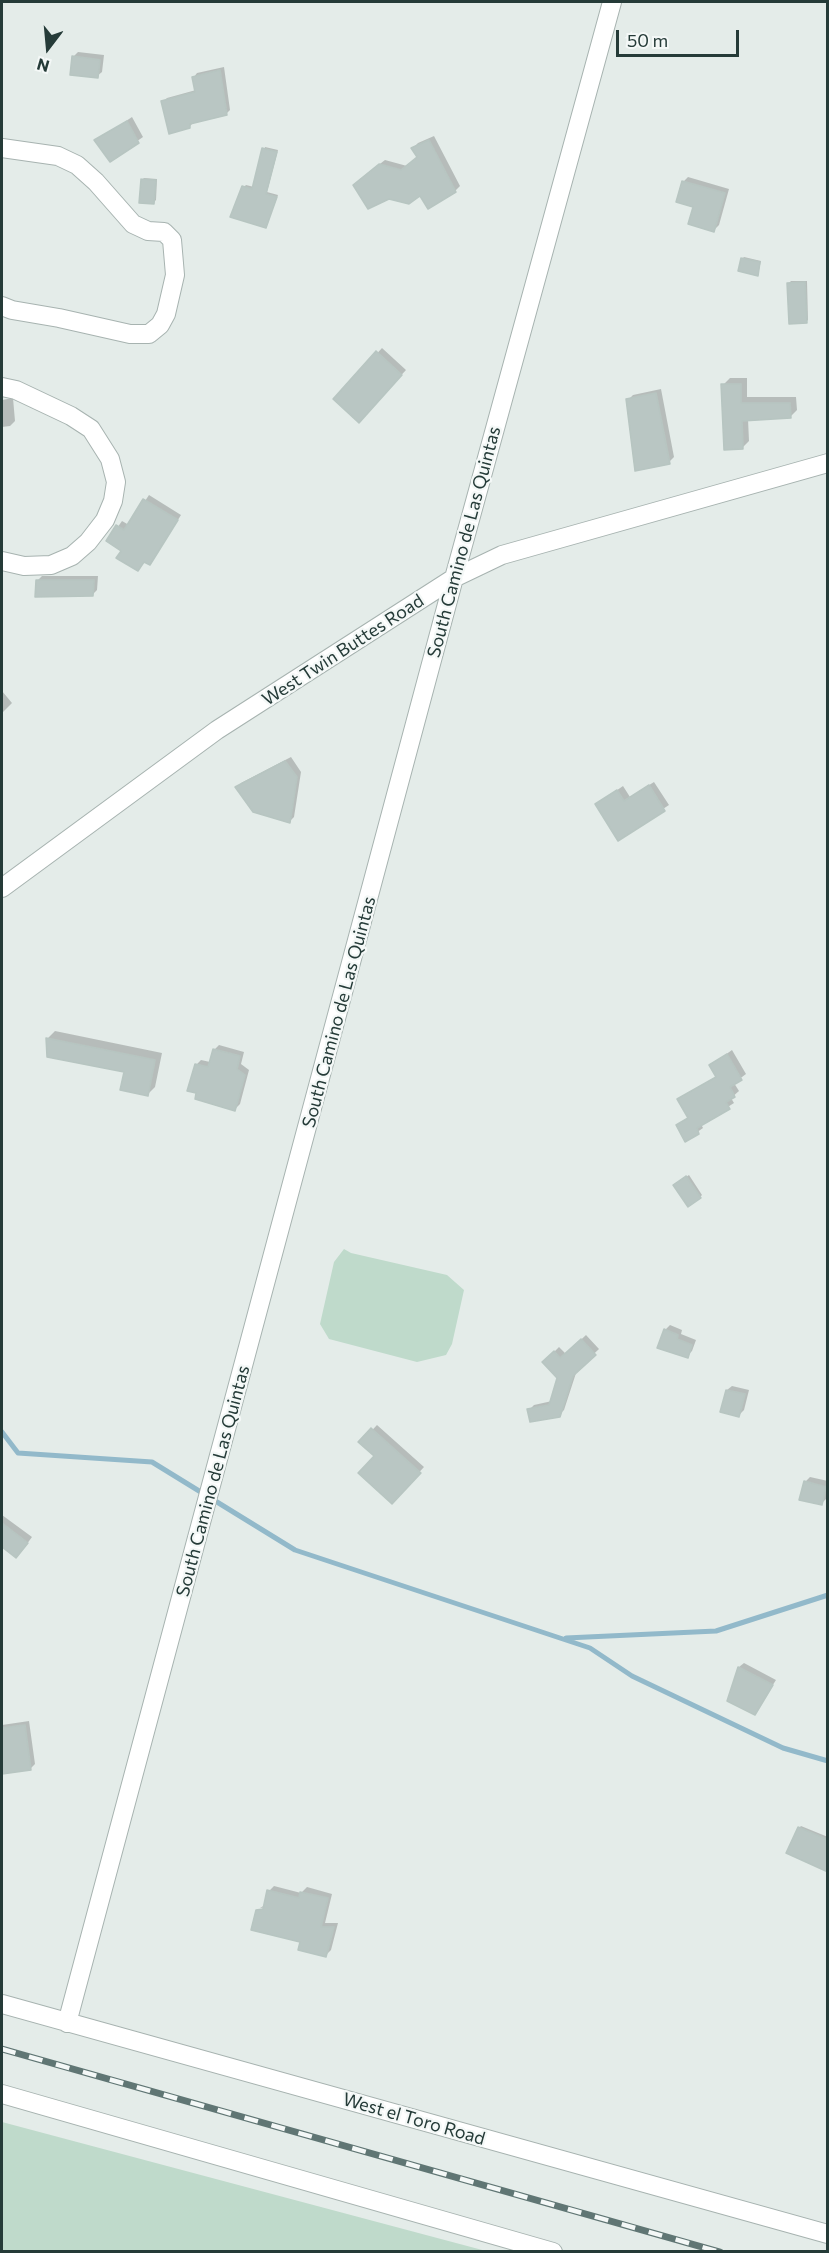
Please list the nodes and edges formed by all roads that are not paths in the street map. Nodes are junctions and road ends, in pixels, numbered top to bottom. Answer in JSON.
{"nodes":[{"id":1,"x":612,"y":2,"type":"edge"},
{"id":2,"x":2,"y":148,"type":"edge"},
{"id":3,"x":2,"y":306,"type":"edge"},
{"id":4,"x":2,"y":387,"type":"edge"},
{"id":5,"x":828,"y":463,"type":"edge"},
{"id":6,"x":2,"y":561,"type":"edge"},
{"id":7,"x":454,"y":578,"type":"junction"},
{"id":8,"x":2,"y":888,"type":"edge"},
{"id":9,"x":2,"y":2004,"type":"edge"},
{"id":10,"x":67,"y":2023,"type":"junction"},
{"id":11,"x":2,"y":2094,"type":"edge"},
{"id":12,"x":828,"y":2234,"type":"edge"},
{"id":13,"x":553,"y":2252,"type":"edge"}],
"edges":[{"from":1,"to":7,"type":"street","name":"South Camino de Las Quintas"},
{"from":2,"to":3,"type":"street"},
{"from":4,"to":6,"type":"street"},
{"from":5,"to":7,"type":"street","name":"West Twin Buttes Road"},
{"from":7,"to":8,"type":"street","name":"West Twin Buttes Road"},
{"from":7,"to":10,"type":"street","name":"South Camino de Las Quintas"},
{"from":9,"to":10,"type":"street","name":"West el Toro Road"},
{"from":10,"to":12,"type":"street","name":"West el Toro Road"},
{"from":11,"to":13,"type":"street"}]}
